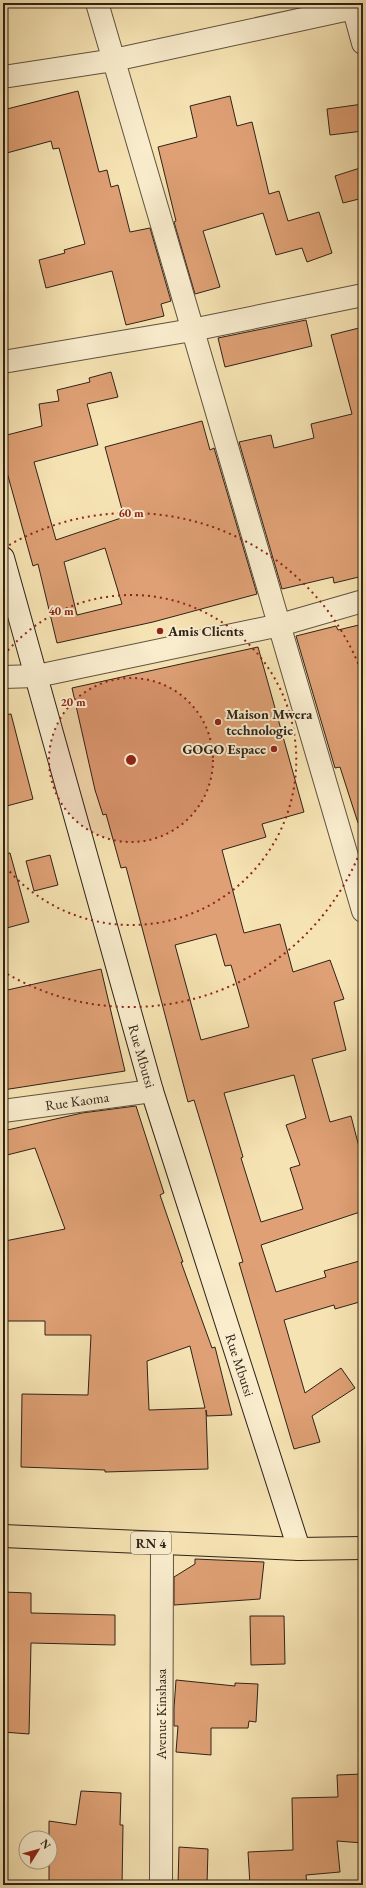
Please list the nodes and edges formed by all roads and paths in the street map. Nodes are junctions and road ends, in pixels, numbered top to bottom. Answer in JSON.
{"nodes":[{"id":1,"x":97,"y":3,"type":"edge"},
{"id":2,"x":356,"y":6,"type":"edge"},
{"id":3,"x":363,"y":43,"type":"edge"},
{"id":4,"x":114,"y":60,"type":"junction"},
{"id":5,"x":3,"y":77,"type":"edge"},
{"id":6,"x":363,"y":295,"type":"edge"},
{"id":7,"x":192,"y":330,"type":"junction"},
{"id":8,"x":3,"y":362,"type":"edge"},
{"id":9,"x":3,"y":558,"type":"edge"},
{"id":10,"x":363,"y":601,"type":"edge"},
{"id":11,"x":280,"y":625,"type":"junction"},
{"id":12,"x":37,"y":676,"type":"junction"},
{"id":13,"x":3,"y":677,"type":"edge"},
{"id":14,"x":363,"y":911,"type":"edge"},
{"id":15,"x":152,"y":1091,"type":"junction"},
{"id":16,"x":3,"y":1111,"type":"edge"},
{"id":17,"x":3,"y":1536,"type":"edge"},
{"id":18,"x":162,"y":1544,"type":"junction"},
{"id":19,"x":363,"y":1548,"type":"edge"},
{"id":20,"x":299,"y":1549,"type":"junction"},
{"id":21,"x":161,"y":1885,"type":"edge"}],
"edges":[{"from":1,"to":4,"type":"street"},
{"from":2,"to":3,"type":"street"},
{"from":2,"to":4,"type":"street"},
{"from":4,"to":5,"type":"street"},
{"from":4,"to":7,"type":"street"},
{"from":6,"to":7,"type":"street"},
{"from":7,"to":8,"type":"street"},
{"from":7,"to":11,"type":"street"},
{"from":9,"to":12,"type":"street","name":"Rue Mbutsi"},
{"from":10,"to":11,"type":"street"},
{"from":11,"to":12,"type":"street"},
{"from":11,"to":14,"type":"street"},
{"from":12,"to":13,"type":"street"},
{"from":12,"to":15,"type":"street","name":"Rue Mbutsi"},
{"from":15,"to":16,"type":"street","name":"Rue Kaoma"},
{"from":15,"to":20,"type":"street","name":"Rue Mbutsi"},
{"from":17,"to":18,"type":"highway","number":"RN 4"},
{"from":18,"to":20,"type":"highway","number":"RN 4"},
{"from":18,"to":21,"type":"street","name":"Avenue Kinshasa"},
{"from":19,"to":20,"type":"highway","number":"RN 4"}]}
